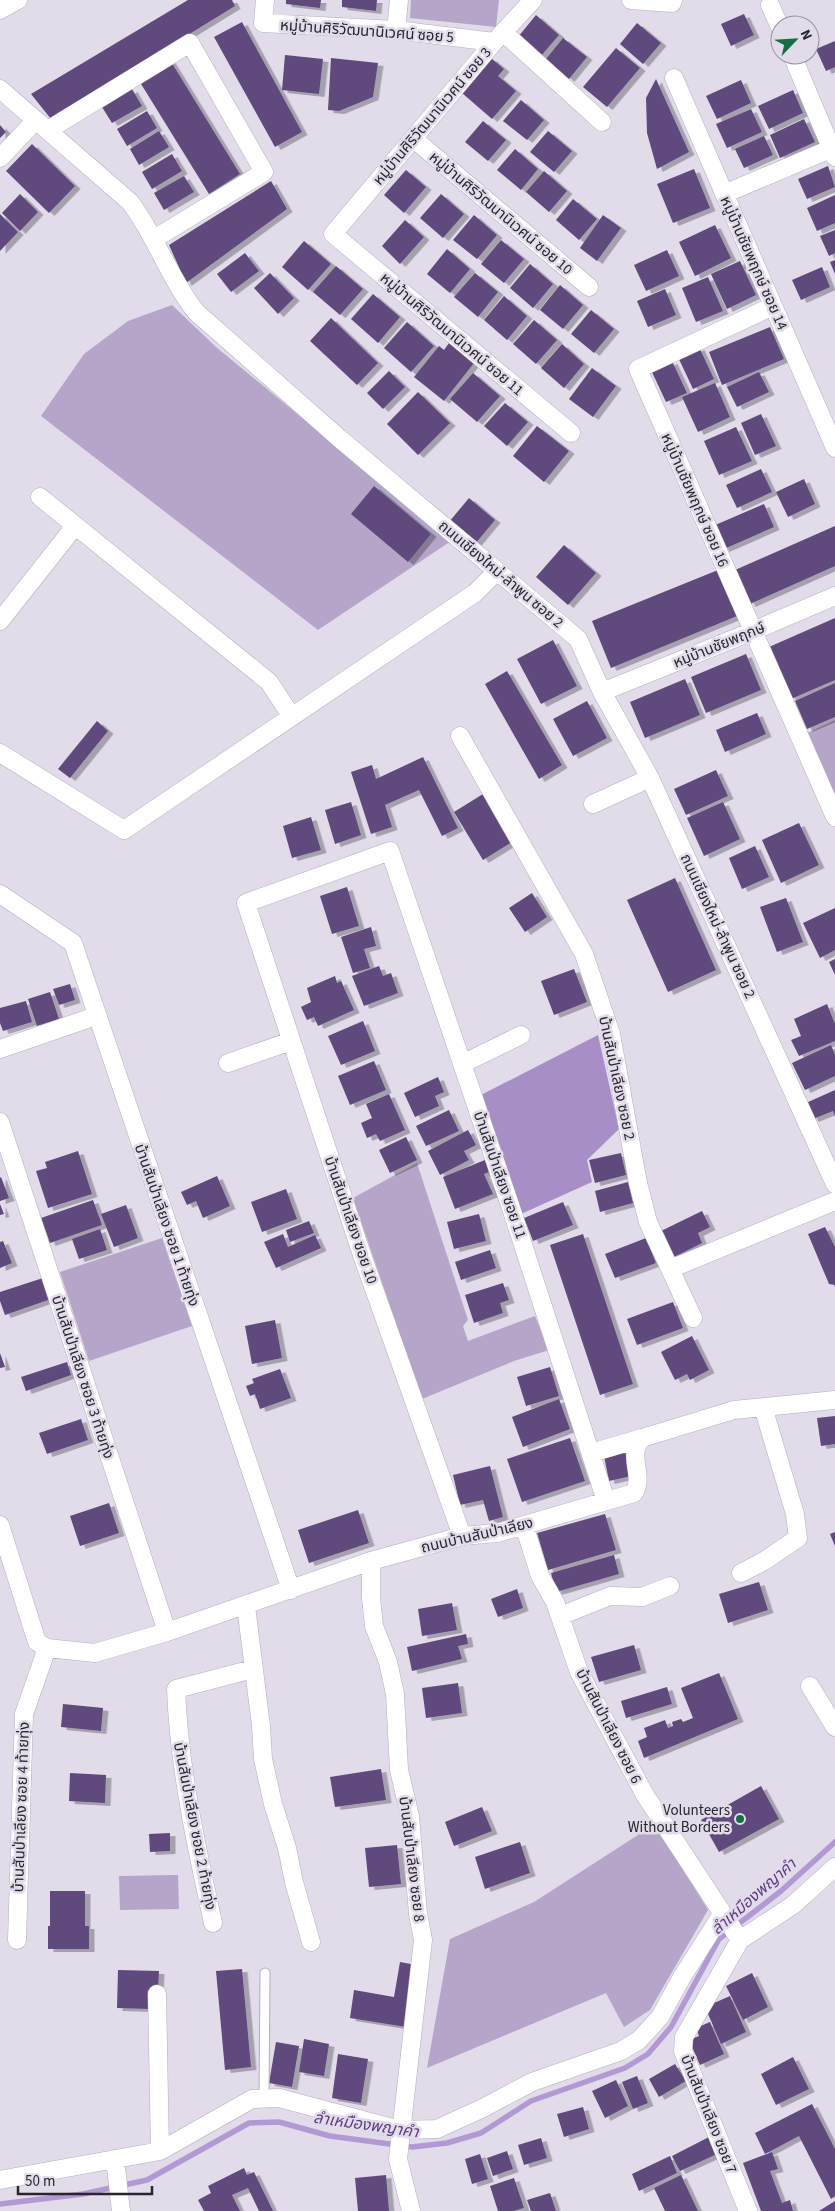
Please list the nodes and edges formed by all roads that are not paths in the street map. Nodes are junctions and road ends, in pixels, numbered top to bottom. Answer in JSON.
{"nodes":[{"id":1,"x":18,"y":0,"type":"edge"},
{"id":2,"x":265,"y":0,"type":"edge"},
{"id":3,"x":399,"y":0,"type":"edge"},
{"id":4,"x":533,"y":0,"type":"edge"},
{"id":5,"x":631,"y":0,"type":"edge"},
{"id":6,"x":673,"y":1,"type":"edge"},
{"id":7,"x":770,"y":5,"type":"dead end"},
{"id":8,"x":0,"y":10,"type":"edge"},
{"id":9,"x":775,"y":15,"type":"edge"},
{"id":10,"x":396,"y":30,"type":"junction"},
{"id":11,"x":499,"y":37,"type":"junction"},
{"id":12,"x":796,"y":65,"type":"edge"},
{"id":13,"x":674,"y":78,"type":"dead end"},
{"id":14,"x":0,"y":89,"type":"edge"},
{"id":15,"x":602,"y":122,"type":"dead end"},
{"id":16,"x":42,"y":126,"type":"junction"},
{"id":17,"x":414,"y":139,"type":"junction"},
{"id":18,"x":834,"y":151,"type":"edge"},
{"id":19,"x":0,"y":158,"type":"edge"},
{"id":20,"x":724,"y":194,"type":"junction"},
{"id":21,"x":333,"y":234,"type":"joint"},
{"id":22,"x":154,"y":239,"type":"junction"},
{"id":23,"x":589,"y":287,"type":"dead end"},
{"id":24,"x":773,"y":306,"type":"junction"},
{"id":25,"x":571,"y":433,"type":"dead end"},
{"id":26,"x":835,"y":448,"type":"edge"},
{"id":27,"x":40,"y":497,"type":"dead end"},
{"id":28,"x":75,"y":526,"type":"junction"},
{"id":29,"x":497,"y":571,"type":"junction"},
{"id":30,"x":835,"y":596,"type":"edge"},
{"id":31,"x":0,"y":621,"type":"edge"},
{"id":32,"x":753,"y":631,"type":"junction"},
{"id":33,"x":602,"y":692,"type":"junction"},
{"id":34,"x":292,"y":717,"type":"junction"},
{"id":35,"x":460,"y":736,"type":"dead end"},
{"id":36,"x":0,"y":753,"type":"edge"},
{"id":37,"x":650,"y":778,"type":"junction"},
{"id":38,"x":593,"y":804,"type":"dead end"},
{"id":39,"x":835,"y":817,"type":"edge"},
{"id":40,"x":390,"y":851,"type":"joint"},
{"id":41,"x":0,"y":894,"type":"edge"},
{"id":42,"x":96,"y":1016,"type":"junction"},
{"id":43,"x":521,"y":1035,"type":"dead end"},
{"id":44,"x":291,"y":1041,"type":"junction"},
{"id":45,"x":0,"y":1049,"type":"edge"},
{"id":46,"x":228,"y":1063,"type":"dead end"},
{"id":47,"x":462,"y":1064,"type":"junction"},
{"id":48,"x":0,"y":1122,"type":"edge"},
{"id":49,"x":835,"y":1184,"type":"edge"},
{"id":50,"x":835,"y":1201,"type":"edge"},
{"id":51,"x":670,"y":1269,"type":"junction"},
{"id":52,"x":693,"y":1318,"type":"dead end"},
{"id":53,"x":835,"y":1400,"type":"edge"},
{"id":54,"x":763,"y":1408,"type":"junction"},
{"id":55,"x":642,"y":1438,"type":"junction"},
{"id":56,"x":591,"y":1452,"type":"junction"},
{"id":57,"x":606,"y":1501,"type":"junction"},
{"id":58,"x":0,"y":1525,"type":"edge"},
{"id":59,"x":524,"y":1525,"type":"junction"},
{"id":60,"x":462,"y":1536,"type":"junction"},
{"id":61,"x":5,"y":1557,"type":"edge"},
{"id":62,"x":371,"y":1561,"type":"junction"},
{"id":63,"x":740,"y":1573,"type":"dead end"},
{"id":64,"x":670,"y":1586,"type":"dead end"},
{"id":65,"x":291,"y":1590,"type":"junction"},
{"id":66,"x":246,"y":1606,"type":"junction"},
{"id":67,"x":560,"y":1616,"type":"junction"},
{"id":68,"x":167,"y":1632,"type":"junction"},
{"id":69,"x":47,"y":1648,"type":"junction"},
{"id":70,"x":254,"y":1669,"type":"junction"},
{"id":71,"x":810,"y":1686,"type":"dead end"},
{"id":72,"x":835,"y":1727,"type":"edge"},
{"id":73,"x":835,"y":1867,"type":"edge"},
{"id":74,"x":213,"y":1923,"type":"dead end"},
{"id":75,"x":732,"y":1928,"type":"junction"},
{"id":76,"x":17,"y":1940,"type":"dead end"},
{"id":77,"x":311,"y":1942,"type":"dead end"},
{"id":78,"x":265,"y":1973,"type":"dead end"},
{"id":79,"x":157,"y":1994,"type":"dead end"},
{"id":80,"x":264,"y":2098,"type":"junction"},
{"id":81,"x":399,"y":2144,"type":"junction"},
{"id":82,"x":160,"y":2151,"type":"junction"},
{"id":83,"x":116,"y":2166,"type":"junction"},
{"id":84,"x":0,"y":2180,"type":"edge"},
{"id":85,"x":121,"y":2206,"type":"edge"},
{"id":86,"x":411,"y":2211,"type":"edge"},
{"id":87,"x":748,"y":2211,"type":"edge"}],
"edges":[{"from":1,"to":8,"type":"street"},
{"from":2,"to":10,"type":"street","name":"หมู่บ้านศิริวัฒนานิเวศน์ ซอย 5"},
{"from":3,"to":10,"type":"street"},
{"from":4,"to":11,"type":"street","name":"หมู่บ้านศิริวัฒนานิเวศน์ ซอย 3"},
{"from":5,"to":6,"type":"street"},
{"from":7,"to":9,"type":"street"},
{"from":10,"to":11,"type":"street","name":"หมู่บ้านศิริวัฒนานิเวศน์ ซอย 5"},
{"from":11,"to":15,"type":"street"},
{"from":11,"to":17,"type":"street","name":"หมู่บ้านศิริวัฒนานิเวศน์ ซอย 3"},
{"from":12,"to":18,"type":"street"},
{"from":13,"to":20,"type":"street","name":"หมู่บ้านชัยพฤกษ์ ซอย 14"},
{"from":14,"to":16,"type":"street","name":"ถนนเชียงใหม่-ลำพูน ซอย 2"},
{"from":16,"to":19,"type":"street"},
{"from":16,"to":22,"type":"street","name":"ถนนเชียงใหม่-ลำพูน ซอย 2"},
{"from":16,"to":22,"type":"street"},
{"from":17,"to":21,"type":"street","name":"หมู่บ้านศิริวัฒนานิเวศน์ ซอย 3"},
{"from":17,"to":23,"type":"street","name":"หมู่บ้านศิริวัฒนานิเวศน์ ซอย 10"},
{"from":18,"to":20,"type":"street"},
{"from":20,"to":24,"type":"street","name":"หมู่บ้านชัยพฤกษ์ ซอย 14"},
{"from":21,"to":25,"type":"street","name":"หมู่บ้านศิริวัฒนานิเวศน์ ซอย 11"},
{"from":22,"to":29,"type":"street","name":"ถนนเชียงใหม่-ลำพูน ซอย 2"},
{"from":24,"to":26,"type":"street","name":"หมู่บ้านชัยพฤกษ์ ซอย 14"},
{"from":24,"to":32,"type":"street","name":"หมู่บ้านชัยพฤกษ์ ซอย 16"},
{"from":27,"to":28,"type":"street"},
{"from":28,"to":31,"type":"street"},
{"from":28,"to":34,"type":"street"},
{"from":29,"to":33,"type":"street","name":"ถนนเชียงใหม่-ลำพูน ซอย 2"},
{"from":29,"to":34,"type":"street"},
{"from":30,"to":32,"type":"street","name":"หมู่บ้านชัยพฤกษ์"},
{"from":32,"to":33,"type":"street","name":"หมู่บ้านชัยพฤกษ์"},
{"from":32,"to":39,"type":"street","name":"หมู่บ้านชัยพฤกษ์ ซอย 16"},
{"from":33,"to":37,"type":"street","name":"ถนนเชียงใหม่-ลำพูน ซอย 2"},
{"from":34,"to":36,"type":"street"},
{"from":35,"to":51,"type":"street","name":"บ้านสันป่าเลียง ซอย 2"},
{"from":37,"to":38,"type":"street"},
{"from":37,"to":49,"type":"street","name":"ถนนเชียงใหม่-ลำพูน ซอย 2"},
{"from":40,"to":44,"type":"street","name":"บ้านสันป่าเลียง ซอย 10"},
{"from":40,"to":47,"type":"street","name":"บ้านสันป่าเลียง ซอย 11"},
{"from":41,"to":42,"type":"street","name":"บ้านสันป่าเลียง ซอย 1 ท้ายทุ่ง"},
{"from":42,"to":45,"type":"street"},
{"from":42,"to":65,"type":"street","name":"บ้านสันป่าเลียง ซอย 1 ท้ายทุ่ง"},
{"from":43,"to":47,"type":"street"},
{"from":44,"to":46,"type":"street"},
{"from":44,"to":60,"type":"street","name":"บ้านสันป่าเลียง ซอย 10"},
{"from":47,"to":56,"type":"street","name":"บ้านสันป่าเลียง ซอย 11"},
{"from":48,"to":68,"type":"street","name":"บ้านสันป่าเลียง ซอย 3 ท้ายทุ่ง"},
{"from":50,"to":51,"type":"street"},
{"from":51,"to":52,"type":"street","name":"บ้านสันป่าเลียง ซอย 2"},
{"from":53,"to":54,"type":"street"},
{"from":54,"to":55,"type":"street"},
{"from":54,"to":63,"type":"street"},
{"from":55,"to":56,"type":"street"},
{"from":55,"to":57,"type":"street","name":"ถนนบ้านสันป่าเลียง"},
{"from":56,"to":57,"type":"street","name":"บ้านสันป่าเลียง ซอย 11"},
{"from":57,"to":59,"type":"street","name":"ถนนบ้านสันป่าเลียง"},
{"from":58,"to":61,"type":"street"},
{"from":59,"to":60,"type":"street","name":"ถนนบ้านสันป่าเลียง"},
{"from":59,"to":67,"type":"street","name":"บ้านสันป่าเลียง ซอย 6"},
{"from":60,"to":62,"type":"street","name":"ถนนบ้านสันป่าเลียง"},
{"from":61,"to":69,"type":"street"},
{"from":62,"to":65,"type":"street","name":"ถนนบ้านสันป่าเลียง"},
{"from":62,"to":81,"type":"street","name":"บ้านสันป่าเลียง ซอย 8"},
{"from":64,"to":67,"type":"street"},
{"from":65,"to":66,"type":"street","name":"ถนนบ้านสันป่าเลียง"},
{"from":66,"to":68,"type":"street","name":"ถนนบ้านสันป่าเลียง"},
{"from":66,"to":70,"type":"street"},
{"from":67,"to":75,"type":"street","name":"บ้านสันป่าเลียง ซอย 6"},
{"from":68,"to":69,"type":"street","name":"ถนนบ้านสันป่าเลียง"},
{"from":69,"to":76,"type":"street","name":"บ้านสันป่าเลียง ซอย 4 ท้ายทุ่ง"},
{"from":70,"to":74,"type":"street","name":"บ้านสันป่าเลียง ซอย 2 ท้ายทุ่ง"},
{"from":70,"to":77,"type":"street"},
{"from":71,"to":72,"type":"street"},
{"from":73,"to":75,"type":"street"},
{"from":75,"to":81,"type":"street"},
{"from":75,"to":87,"type":"street","name":"บ้านสันป่าเลียง ซอย 7"},
{"from":78,"to":80,"type":"lane"},
{"from":79,"to":82,"type":"street"},
{"from":80,"to":81,"type":"street"},
{"from":80,"to":82,"type":"street"},
{"from":81,"to":86,"type":"street"},
{"from":82,"to":83,"type":"street"},
{"from":83,"to":84,"type":"street"},
{"from":83,"to":85,"type":"street"}]}
